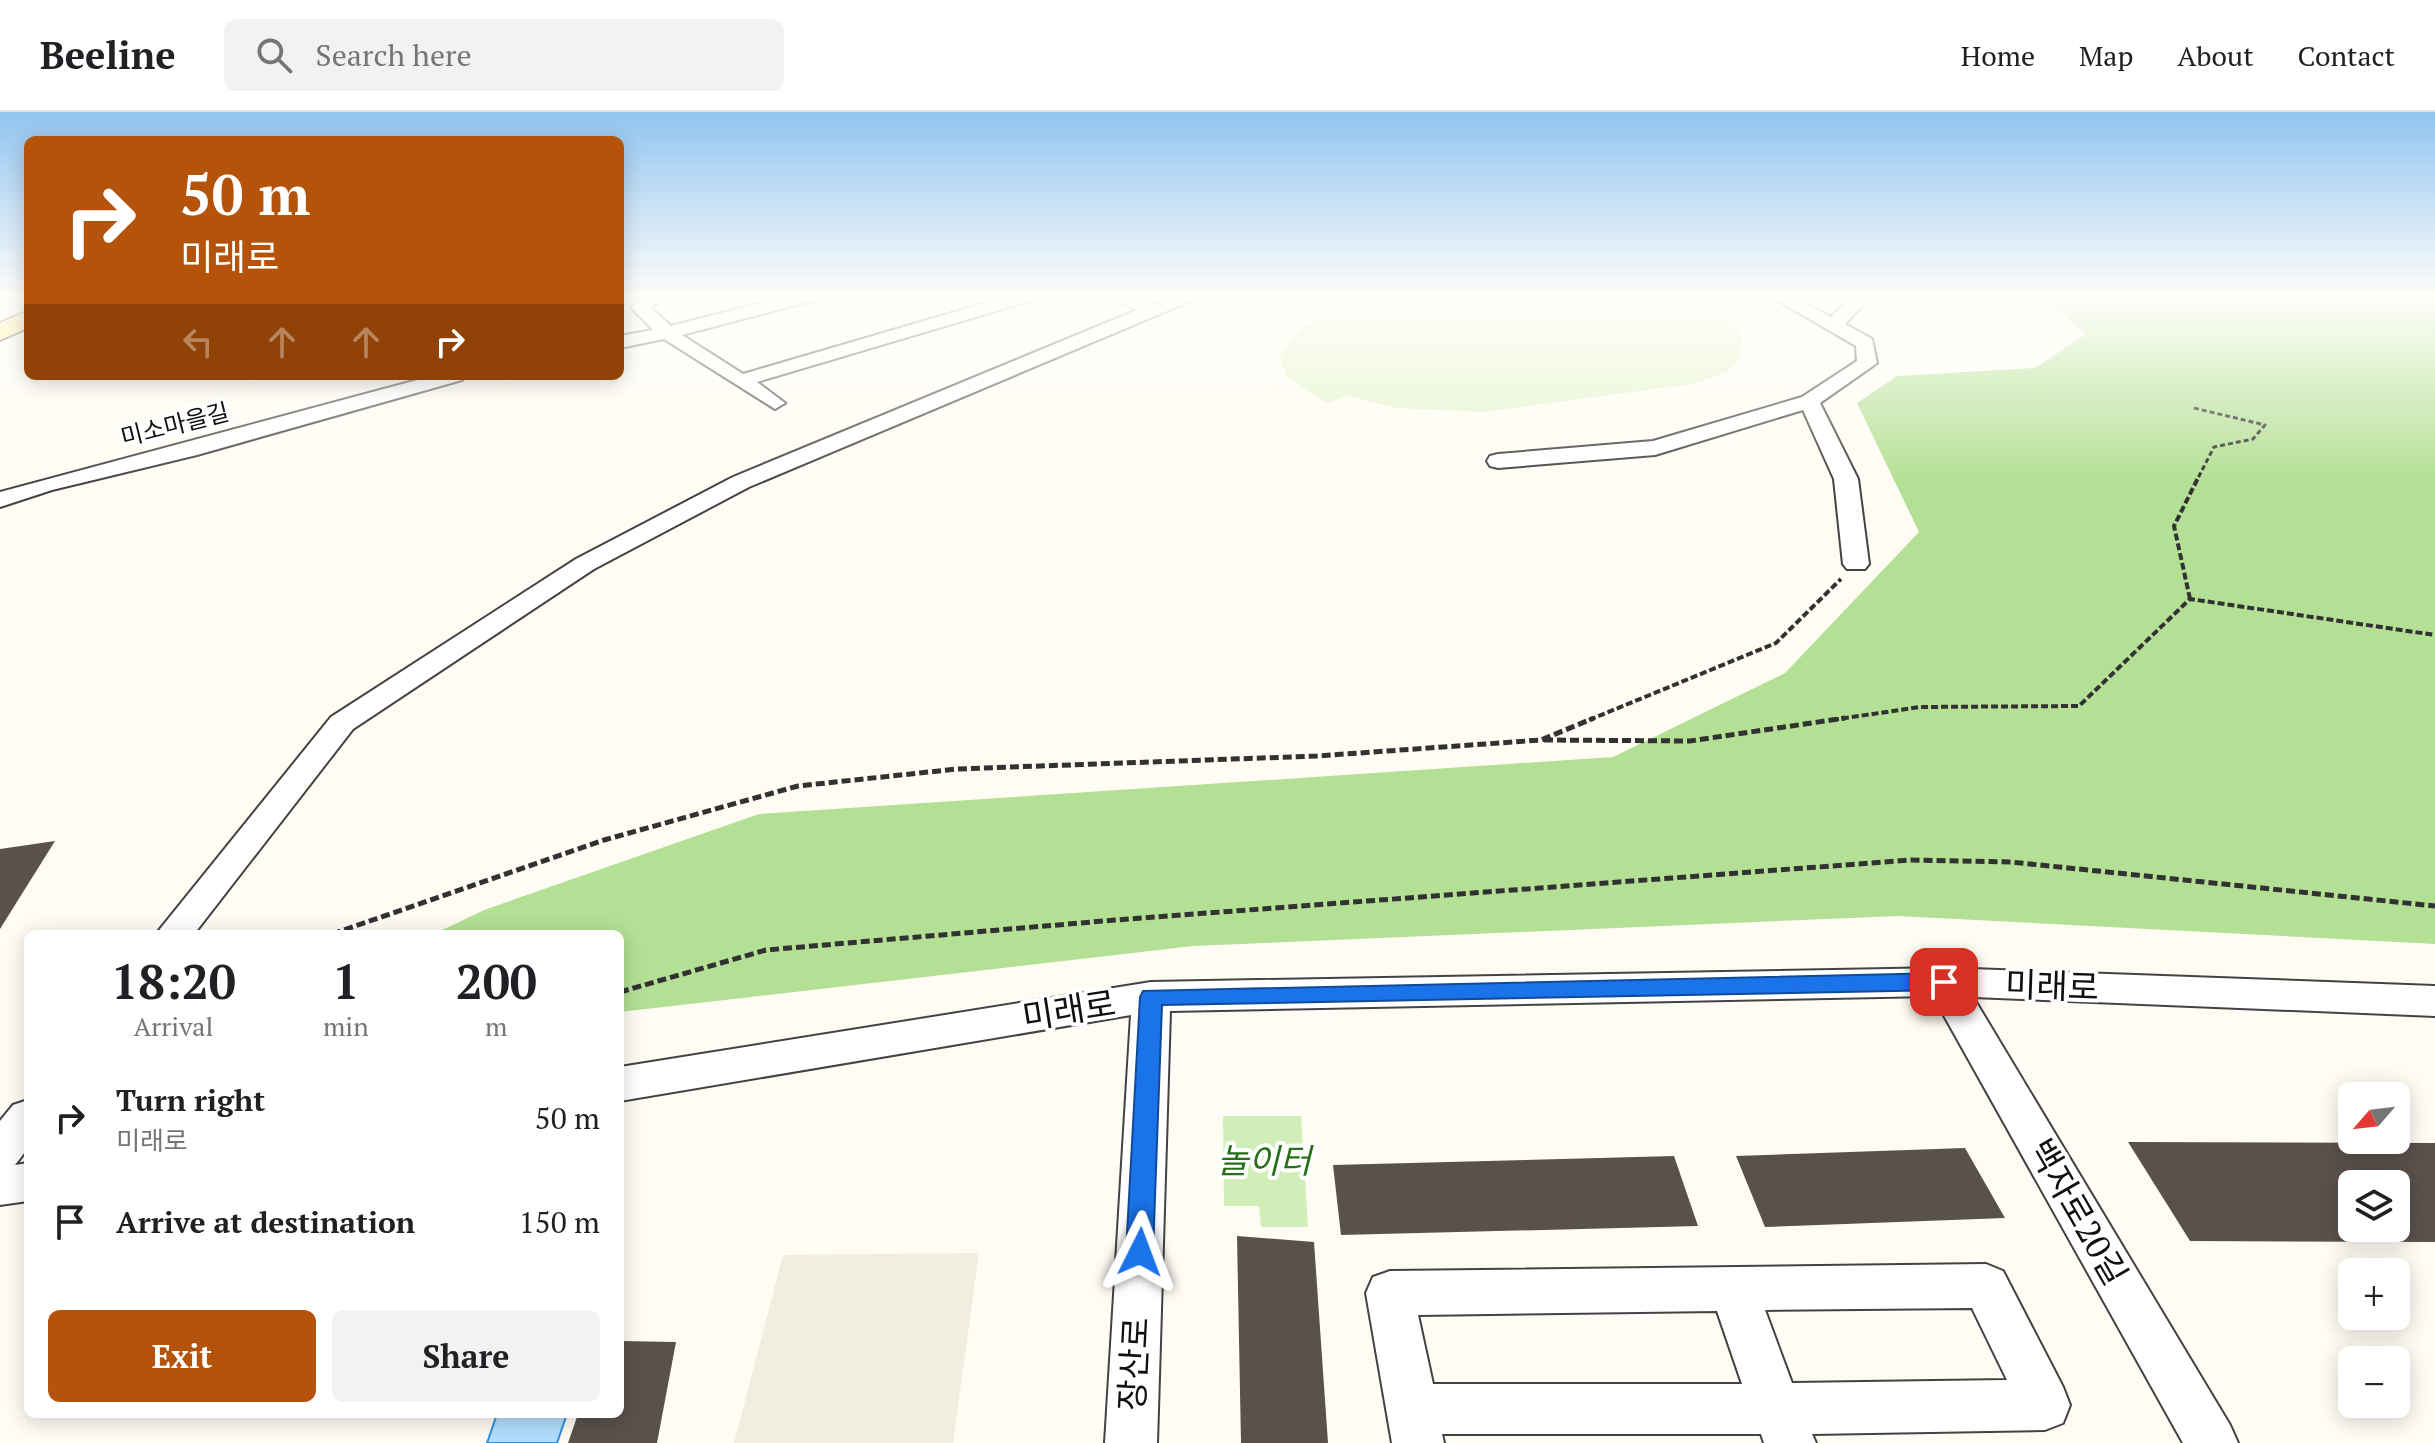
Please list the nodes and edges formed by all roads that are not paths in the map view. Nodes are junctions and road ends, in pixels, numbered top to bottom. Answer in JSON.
{"nodes":[{"id":1,"x":705,"y":358,"type":"edge"},
{"id":2,"x":817,"y":358,"type":"edge"},
{"id":3,"x":1038,"y":358,"type":"edge"},
{"id":4,"x":1867,"y":358,"type":"edge"},
{"id":5,"x":441,"y":380,"type":"edge"},
{"id":6,"x":740,"y":381,"type":"junction"},
{"id":7,"x":1809,"y":401,"type":"junction"},
{"id":8,"x":775,"y":403,"type":"dead end"},
{"id":9,"x":1498,"y":461,"type":"dead end"},
{"id":10,"x":0,"y":500,"type":"edge"},
{"id":11,"x":1856,"y":564,"type":"road end"},
{"id":12,"x":177,"y":930,"type":"edge"},
{"id":13,"x":1944,"y":982,"type":"junction"},
{"id":14,"x":1151,"y":997,"type":"junction"},
{"id":15,"x":2435,"y":1001,"type":"edge"},
{"id":16,"x":624,"y":1083,"type":"edge"},
{"id":17,"x":24,"y":1122,"type":"edge"},
{"id":18,"x":0,"y":1152,"type":"edge"},
{"id":19,"x":24,"y":1183,"type":"edge"},
{"id":20,"x":0,"y":1186,"type":"edge"},
{"id":21,"x":1733,"y":1289,"type":"junction"},
{"id":22,"x":1416,"y":1426,"type":"edge"},
{"id":23,"x":1783,"y":1426,"type":"edge"},
{"id":24,"x":1131,"y":1443,"type":"edge"},
{"id":25,"x":2212,"y":1443,"type":"edge"}],
"edges":[{"from":1,"to":6,"type":"street"},
{"from":2,"to":6,"type":"street"},
{"from":3,"to":12,"type":"street"},
{"from":4,"to":7,"type":"street"},
{"from":5,"to":10,"type":"street","name":"미소마을길"},
{"from":6,"to":8,"type":"street"},
{"from":7,"to":9,"type":"street"},
{"from":7,"to":11,"type":"street"},
{"from":13,"to":14,"type":"street","name":"미래로"},
{"from":13,"to":15,"type":"street","name":"미래로"},
{"from":13,"to":25,"type":"street","name":"백자로20길"},
{"from":14,"to":16,"type":"street","name":"미래로"},
{"from":14,"to":24,"type":"street","name":"장산로"},
{"from":17,"to":18,"type":"street"},
{"from":19,"to":20,"type":"street"},
{"from":21,"to":22,"type":"street"},
{"from":21,"to":23,"type":"street"},
{"from":21,"to":23,"type":"street"},
{"from":22,"to":23,"type":"street"}]}
